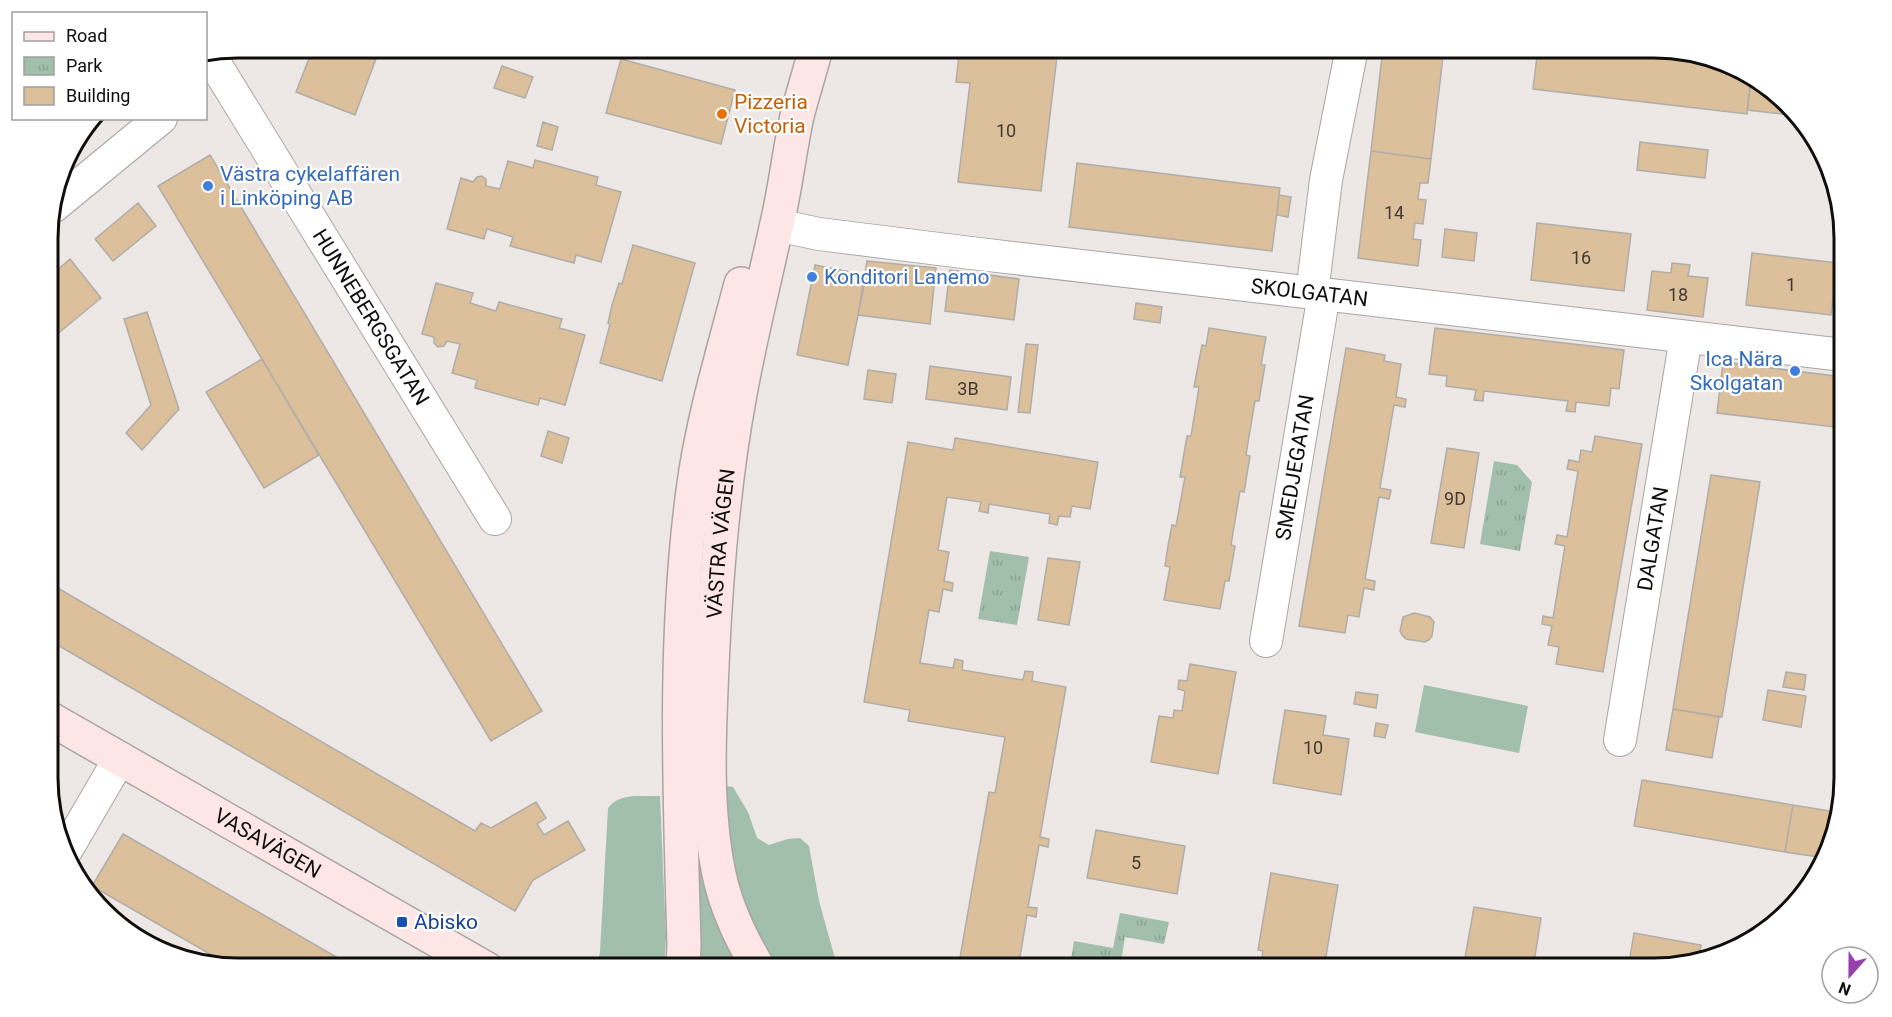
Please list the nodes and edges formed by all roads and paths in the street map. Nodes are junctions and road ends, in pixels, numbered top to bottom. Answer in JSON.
{"nodes":[{"id":1,"x":1350,"y":58,"type":"edge"},
{"id":2,"x":813,"y":59,"type":"edge"},
{"id":3,"x":211,"y":69,"type":"edge"},
{"id":4,"x":797,"y":117,"type":"junction"},
{"id":5,"x":158,"y":120,"type":"edge"},
{"id":6,"x":63,"y":198,"type":"edge"},
{"id":7,"x":777,"y":225,"type":"junction"},
{"id":8,"x":1318,"y":294,"type":"junction"},
{"id":9,"x":1686,"y":337,"type":"junction"},
{"id":10,"x":1834,"y":354,"type":"edge"},
{"id":11,"x":495,"y":519,"type":"dead end"},
{"id":12,"x":1266,"y":641,"type":"dead end"},
{"id":13,"x":58,"y":723,"type":"edge"},
{"id":14,"x":1620,"y":740,"type":"dead end"},
{"id":15,"x":120,"y":758,"type":"junction"},
{"id":16,"x":71,"y":843,"type":"edge"},
{"id":17,"x":468,"y":958,"type":"edge"},
{"id":18,"x":683,"y":958,"type":"edge"},
{"id":19,"x":752,"y":958,"type":"edge"}],
"edges":[{"from":1,"to":8,"type":"street","name":"SMEDJEGATAN"},
{"from":2,"to":4,"type":"main road","name":"VÄSTRA VÄGEN"},
{"from":3,"to":11,"type":"street","name":"HUNNEBERGSGATAN"},
{"from":4,"to":7,"type":"main road","name":"VÄSTRA VÄGEN"},
{"from":4,"to":18,"type":"main road","name":"VÄSTRA VÄGEN"},
{"from":5,"to":6,"type":"street"},
{"from":7,"to":8,"type":"street","name":"SKOLGATAN"},
{"from":7,"to":19,"type":"main road","name":"VÄSTRA VÄGEN"},
{"from":8,"to":9,"type":"street","name":"SKOLGATAN"},
{"from":8,"to":12,"type":"street","name":"SMEDJEGATAN"},
{"from":9,"to":10,"type":"street","name":"SKOLGATAN"},
{"from":9,"to":14,"type":"street","name":"DALGATAN"},
{"from":13,"to":15,"type":"main road","name":"VASAVÄGEN"},
{"from":15,"to":16,"type":"street"},
{"from":15,"to":17,"type":"main road","name":"VASAVÄGEN"}]}
